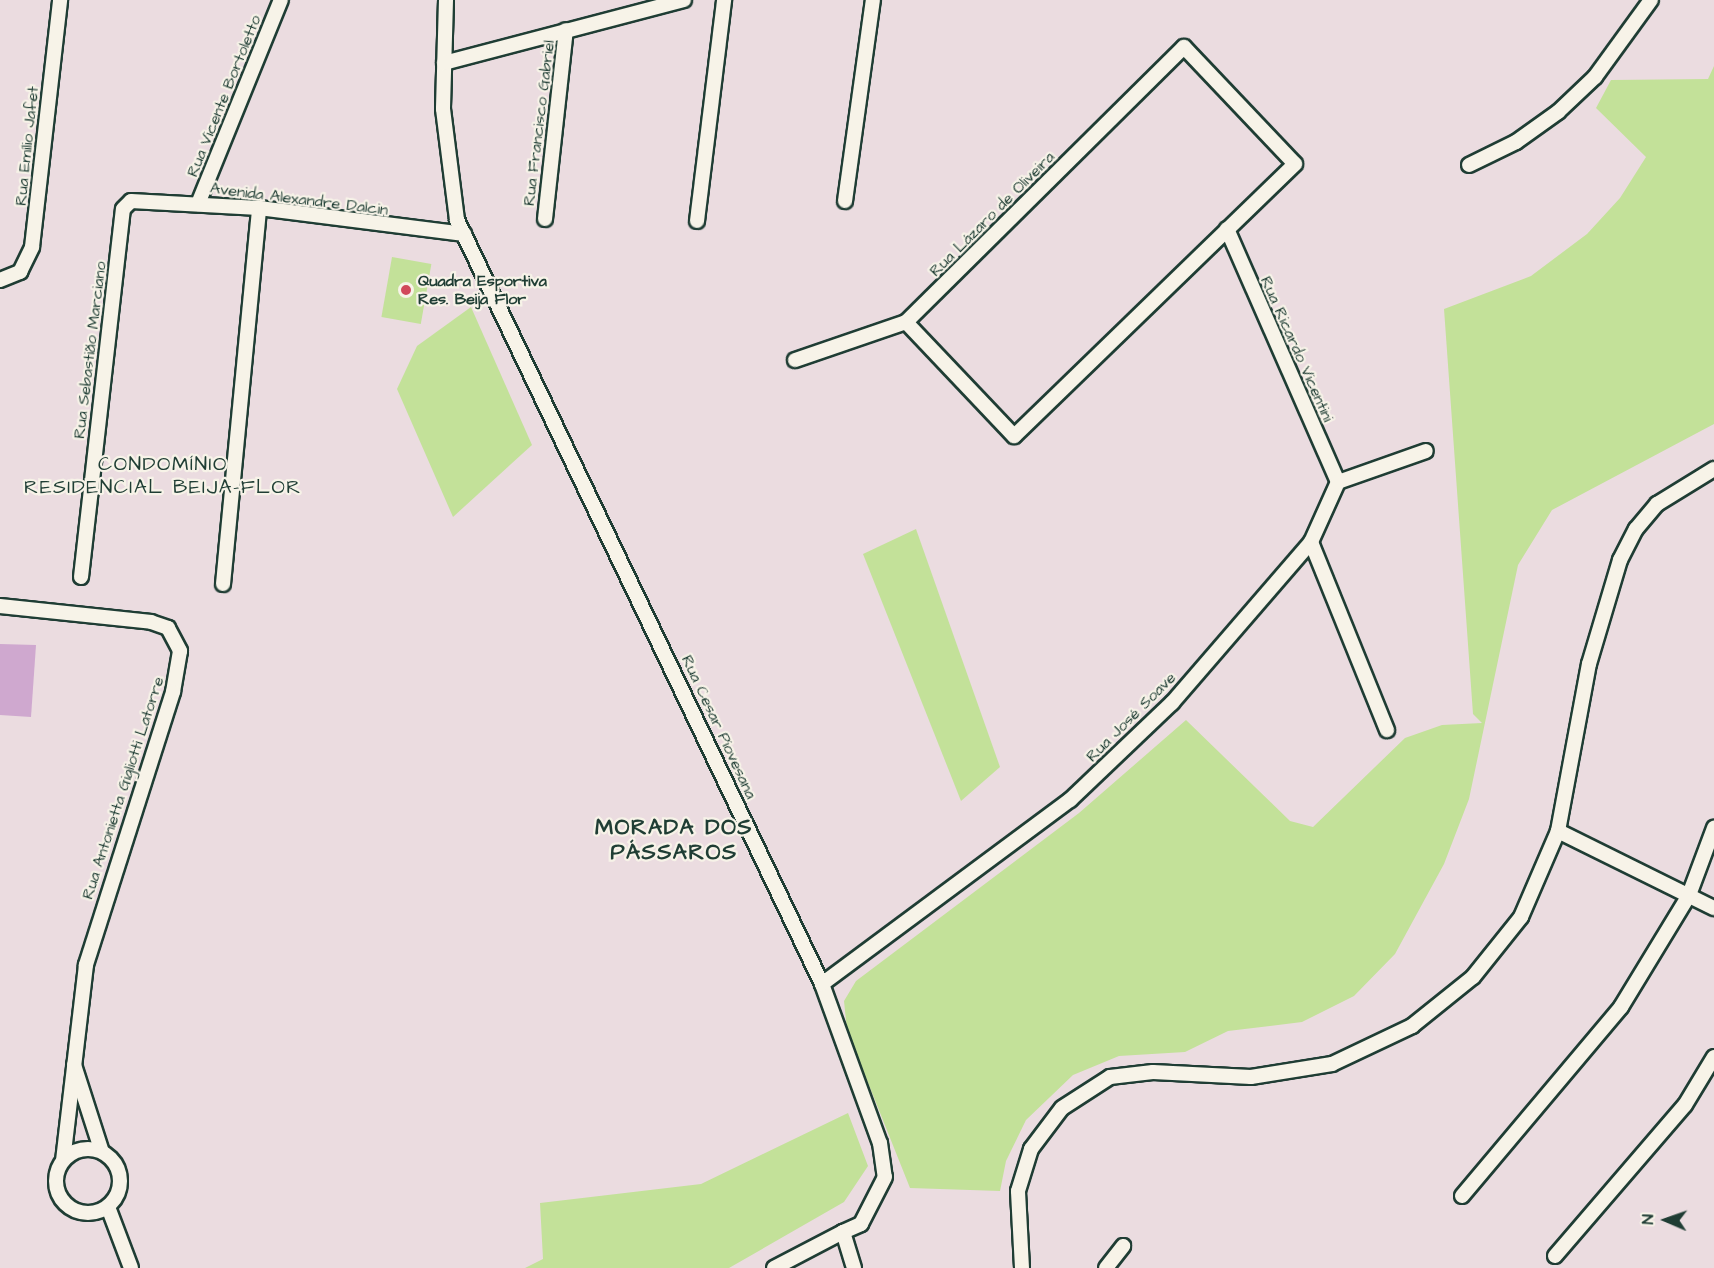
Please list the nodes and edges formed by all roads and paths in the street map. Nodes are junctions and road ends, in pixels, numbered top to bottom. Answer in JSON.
{"nodes":[{"id":1,"x":60,"y":0,"type":"edge"},
{"id":2,"x":281,"y":0,"type":"edge"},
{"id":3,"x":446,"y":0,"type":"edge"},
{"id":4,"x":684,"y":0,"type":"edge"},
{"id":5,"x":724,"y":0,"type":"edge"},
{"id":6,"x":873,"y":0,"type":"edge"},
{"id":7,"x":1651,"y":0,"type":"edge"},
{"id":8,"x":566,"y":30,"type":"junction"},
{"id":9,"x":444,"y":63,"type":"junction"},
{"id":10,"x":1469,"y":165,"type":"dead end"},
{"id":11,"x":131,"y":201,"type":"joint"},
{"id":12,"x":845,"y":201,"type":"dead end"},
{"id":13,"x":198,"y":204,"type":"junction"},
{"id":14,"x":259,"y":208,"type":"junction"},
{"id":15,"x":545,"y":219,"type":"dead end"},
{"id":16,"x":697,"y":221,"type":"dead end"},
{"id":17,"x":1227,"y":230,"type":"junction"},
{"id":18,"x":464,"y":234,"type":"junction"},
{"id":19,"x":0,"y":280,"type":"edge"},
{"id":20,"x":906,"y":322,"type":"junction"},
{"id":21,"x":795,"y":360,"type":"dead end"},
{"id":22,"x":1426,"y":451,"type":"dead end"},
{"id":23,"x":1714,"y":469,"type":"edge"},
{"id":24,"x":1338,"y":482,"type":"junction"},
{"id":25,"x":1311,"y":542,"type":"junction"},
{"id":26,"x":81,"y":578,"type":"dead end"},
{"id":27,"x":223,"y":584,"type":"dead end"},
{"id":28,"x":0,"y":606,"type":"edge"},
{"id":29,"x":1387,"y":730,"type":"dead end"},
{"id":30,"x":1714,"y":828,"type":"edge"},
{"id":31,"x":1558,"y":831,"type":"junction"},
{"id":32,"x":1689,"y":895,"type":"junction"},
{"id":33,"x":1714,"y":908,"type":"edge"},
{"id":34,"x":822,"y":984,"type":"junction"},
{"id":35,"x":1714,"y":1057,"type":"edge"},
{"id":36,"x":72,"y":1058,"type":"junction"},
{"id":37,"x":102,"y":1152,"type":"junction"},
{"id":38,"x":63,"y":1160,"type":"junction"},
{"id":39,"x":1462,"y":1196,"type":"dead end"},
{"id":40,"x":108,"y":1207,"type":"junction"},
{"id":41,"x":843,"y":1232,"type":"junction"},
{"id":42,"x":1123,"y":1246,"type":"dead end"},
{"id":43,"x":1555,"y":1256,"type":"dead end"},
{"id":44,"x":131,"y":1268,"type":"edge"},
{"id":45,"x":774,"y":1268,"type":"edge"},
{"id":46,"x":854,"y":1268,"type":"edge"},
{"id":47,"x":1022,"y":1268,"type":"edge"},
{"id":48,"x":1106,"y":1268,"type":"edge"}],
"edges":[{"from":1,"to":19,"type":"street","name":"Rua Emílio Jafet"},
{"from":2,"to":13,"type":"street","name":"Rua Vicente Bortoletto"},
{"from":3,"to":9,"type":"street","name":"Rua Cesar Piovesana"},
{"from":4,"to":8,"type":"street"},
{"from":5,"to":16,"type":"street"},
{"from":6,"to":12,"type":"street"},
{"from":7,"to":10,"type":"street"},
{"from":8,"to":9,"type":"street"},
{"from":8,"to":15,"type":"street","name":"Rua Francisco Gabriel"},
{"from":9,"to":18,"type":"street","name":"Rua Cesar Piovesana"},
{"from":11,"to":13,"type":"street","name":"Avenida Alexandre Dalcin"},
{"from":11,"to":26,"type":"street","name":"Rua Sebastião Marciano"},
{"from":13,"to":14,"type":"street","name":"Avenida Alexandre Dalcin"},
{"from":14,"to":18,"type":"street","name":"Avenida Alexandre Dalcin"},
{"from":14,"to":27,"type":"street"},
{"from":17,"to":20,"type":"street"},
{"from":17,"to":20,"type":"street","name":"Rua Lázaro de Oliveira"},
{"from":17,"to":24,"type":"street","name":"Rua Ricardo Vicentini"},
{"from":18,"to":34,"type":"street","name":"Rua Cesar Piovesana"},
{"from":20,"to":21,"type":"street","name":"Rua Lázaro de Oliveira"},
{"from":22,"to":24,"type":"street"},
{"from":23,"to":31,"type":"street"},
{"from":24,"to":25,"type":"street","name":"Rua José Soave"},
{"from":25,"to":29,"type":"street"},
{"from":25,"to":34,"type":"street","name":"Rua José Soave"},
{"from":28,"to":36,"type":"street","name":"Rua Antonietta Gigliotti Latorre"},
{"from":30,"to":32,"type":"street"},
{"from":31,"to":32,"type":"street"},
{"from":31,"to":47,"type":"street"},
{"from":32,"to":33,"type":"street"},
{"from":32,"to":39,"type":"street"},
{"from":34,"to":41,"type":"street","name":"Rua Cesar Piovesana"},
{"from":35,"to":43,"type":"street"},
{"from":36,"to":37,"type":"street"},
{"from":36,"to":38,"type":"street","name":"Rua Antonietta Gigliotti Latorre"},
{"from":37,"to":38,"type":"street"},
{"from":37,"to":40,"type":"street"},
{"from":38,"to":40,"type":"street"},
{"from":40,"to":44,"type":"street"},
{"from":41,"to":45,"type":"street"},
{"from":41,"to":46,"type":"street"},
{"from":42,"to":48,"type":"street"}]}
